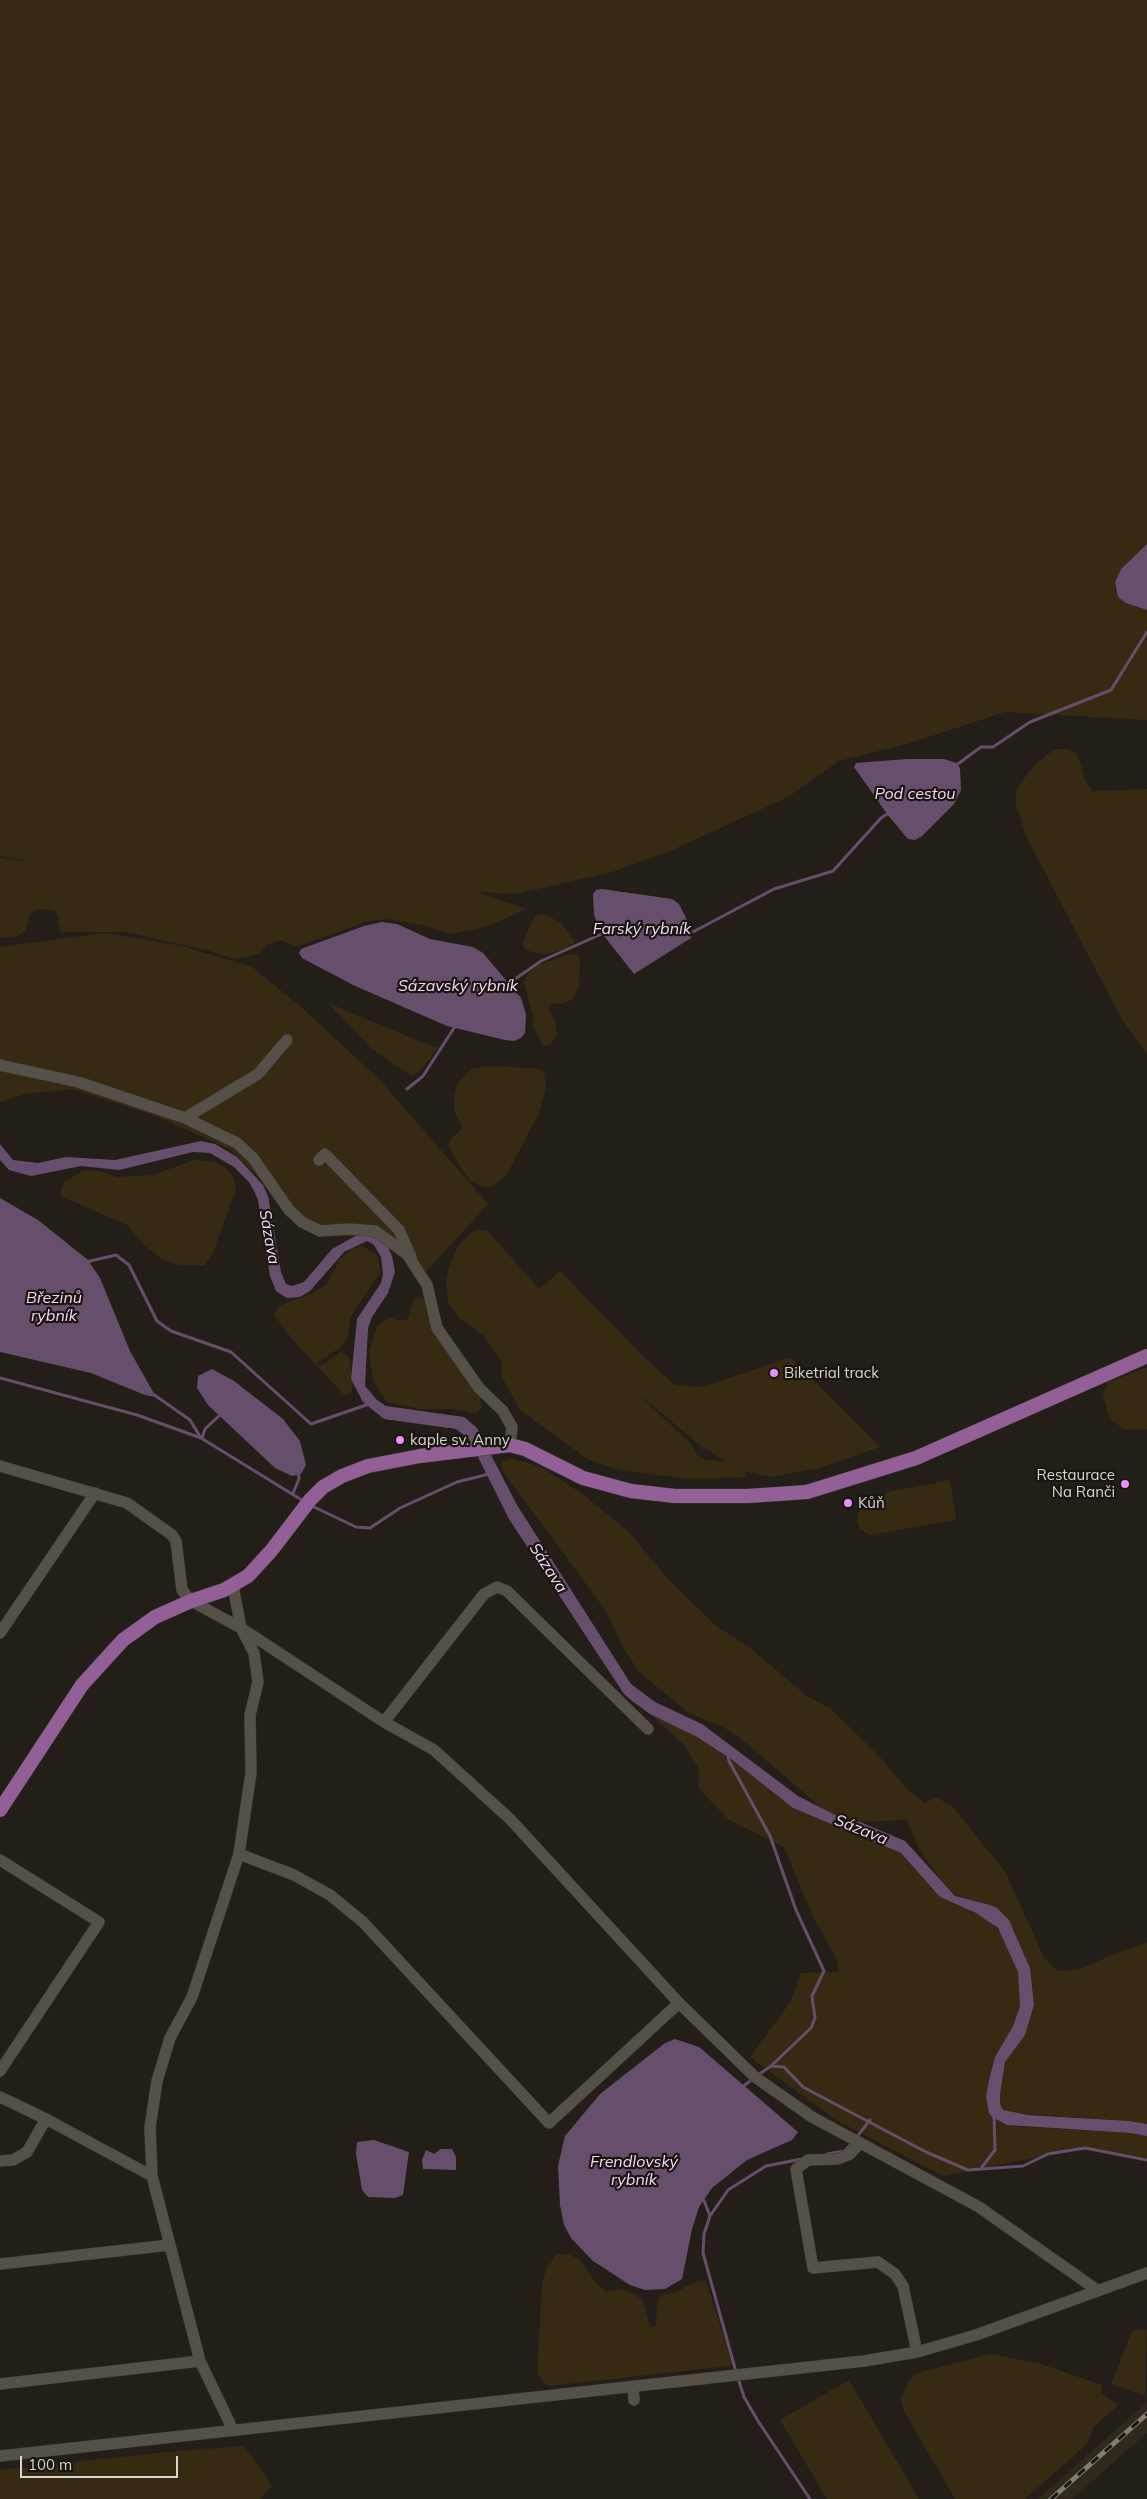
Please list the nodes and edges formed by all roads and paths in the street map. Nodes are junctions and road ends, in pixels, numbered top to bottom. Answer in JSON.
{"nodes":[{"id":1,"x":287,"y":1040,"type":"dead end"},
{"id":2,"x":0,"y":1065,"type":"edge"},
{"id":3,"x":185,"y":1118,"type":"junction"},
{"id":4,"x":319,"y":1160,"type":"dead end"},
{"id":5,"x":414,"y":1263,"type":"junction"},
{"id":6,"x":1147,"y":1356,"type":"edge"},
{"id":7,"x":510,"y":1445,"type":"junction"},
{"id":8,"x":0,"y":1466,"type":"edge"},
{"id":9,"x":95,"y":1493,"type":"junction"},
{"id":10,"x":233,"y":1586,"type":"junction"},
{"id":11,"x":191,"y":1601,"type":"junction"},
{"id":12,"x":241,"y":1628,"type":"junction"},
{"id":13,"x":0,"y":1633,"type":"edge"},
{"id":14,"x":384,"y":1722,"type":"junction"},
{"id":15,"x":648,"y":1729,"type":"dead end"},
{"id":16,"x":0,"y":1810,"type":"edge"},
{"id":17,"x":239,"y":1854,"type":"junction"},
{"id":18,"x":0,"y":1860,"type":"edge"},
{"id":19,"x":679,"y":2004,"type":"junction"},
{"id":20,"x":0,"y":2071,"type":"edge"},
{"id":21,"x":0,"y":2097,"type":"edge"},
{"id":22,"x":46,"y":2119,"type":"junction"},
{"id":23,"x":859,"y":2144,"type":"junction"},
{"id":24,"x":0,"y":2162,"type":"edge"},
{"id":25,"x":152,"y":2176,"type":"junction"},
{"id":26,"x":170,"y":2245,"type":"junction"},
{"id":27,"x":0,"y":2264,"type":"edge"},
{"id":28,"x":1147,"y":2273,"type":"edge"},
{"id":29,"x":1097,"y":2290,"type":"junction"},
{"id":30,"x":917,"y":2352,"type":"junction"},
{"id":31,"x":200,"y":2361,"type":"junction"},
{"id":32,"x":0,"y":2384,"type":"edge"},
{"id":33,"x":633,"y":2388,"type":"junction"},
{"id":34,"x":634,"y":2400,"type":"dead end"},
{"id":35,"x":233,"y":2430,"type":"junction"},
{"id":36,"x":0,"y":2456,"type":"edge"}],
"edges":[{"from":1,"to":3,"type":"street"},
{"from":2,"to":3,"type":"street"},
{"from":3,"to":5,"type":"street"},
{"from":4,"to":5,"type":"street"},
{"from":5,"to":7,"type":"street"},
{"from":6,"to":7,"type":"main road"},
{"from":7,"to":10,"type":"main road"},
{"from":8,"to":9,"type":"street"},
{"from":9,"to":11,"type":"street"},
{"from":9,"to":13,"type":"street"},
{"from":10,"to":11,"type":"main road"},
{"from":10,"to":12,"type":"street"},
{"from":11,"to":12,"type":"street"},
{"from":11,"to":16,"type":"main road"},
{"from":12,"to":14,"type":"street"},
{"from":12,"to":17,"type":"street"},
{"from":14,"to":15,"type":"street"},
{"from":14,"to":19,"type":"street"},
{"from":17,"to":19,"type":"street"},
{"from":17,"to":25,"type":"street"},
{"from":18,"to":20,"type":"street"},
{"from":19,"to":23,"type":"street"},
{"from":21,"to":22,"type":"street"},
{"from":22,"to":24,"type":"street"},
{"from":22,"to":25,"type":"street"},
{"from":23,"to":29,"type":"street"},
{"from":23,"to":30,"type":"street"},
{"from":25,"to":26,"type":"street"},
{"from":26,"to":27,"type":"street"},
{"from":26,"to":31,"type":"street"},
{"from":28,"to":29,"type":"street"},
{"from":29,"to":30,"type":"street"},
{"from":30,"to":33,"type":"street"},
{"from":31,"to":32,"type":"street"},
{"from":31,"to":35,"type":"street"},
{"from":33,"to":34,"type":"street"},
{"from":33,"to":35,"type":"street"},
{"from":35,"to":36,"type":"street"}]}
